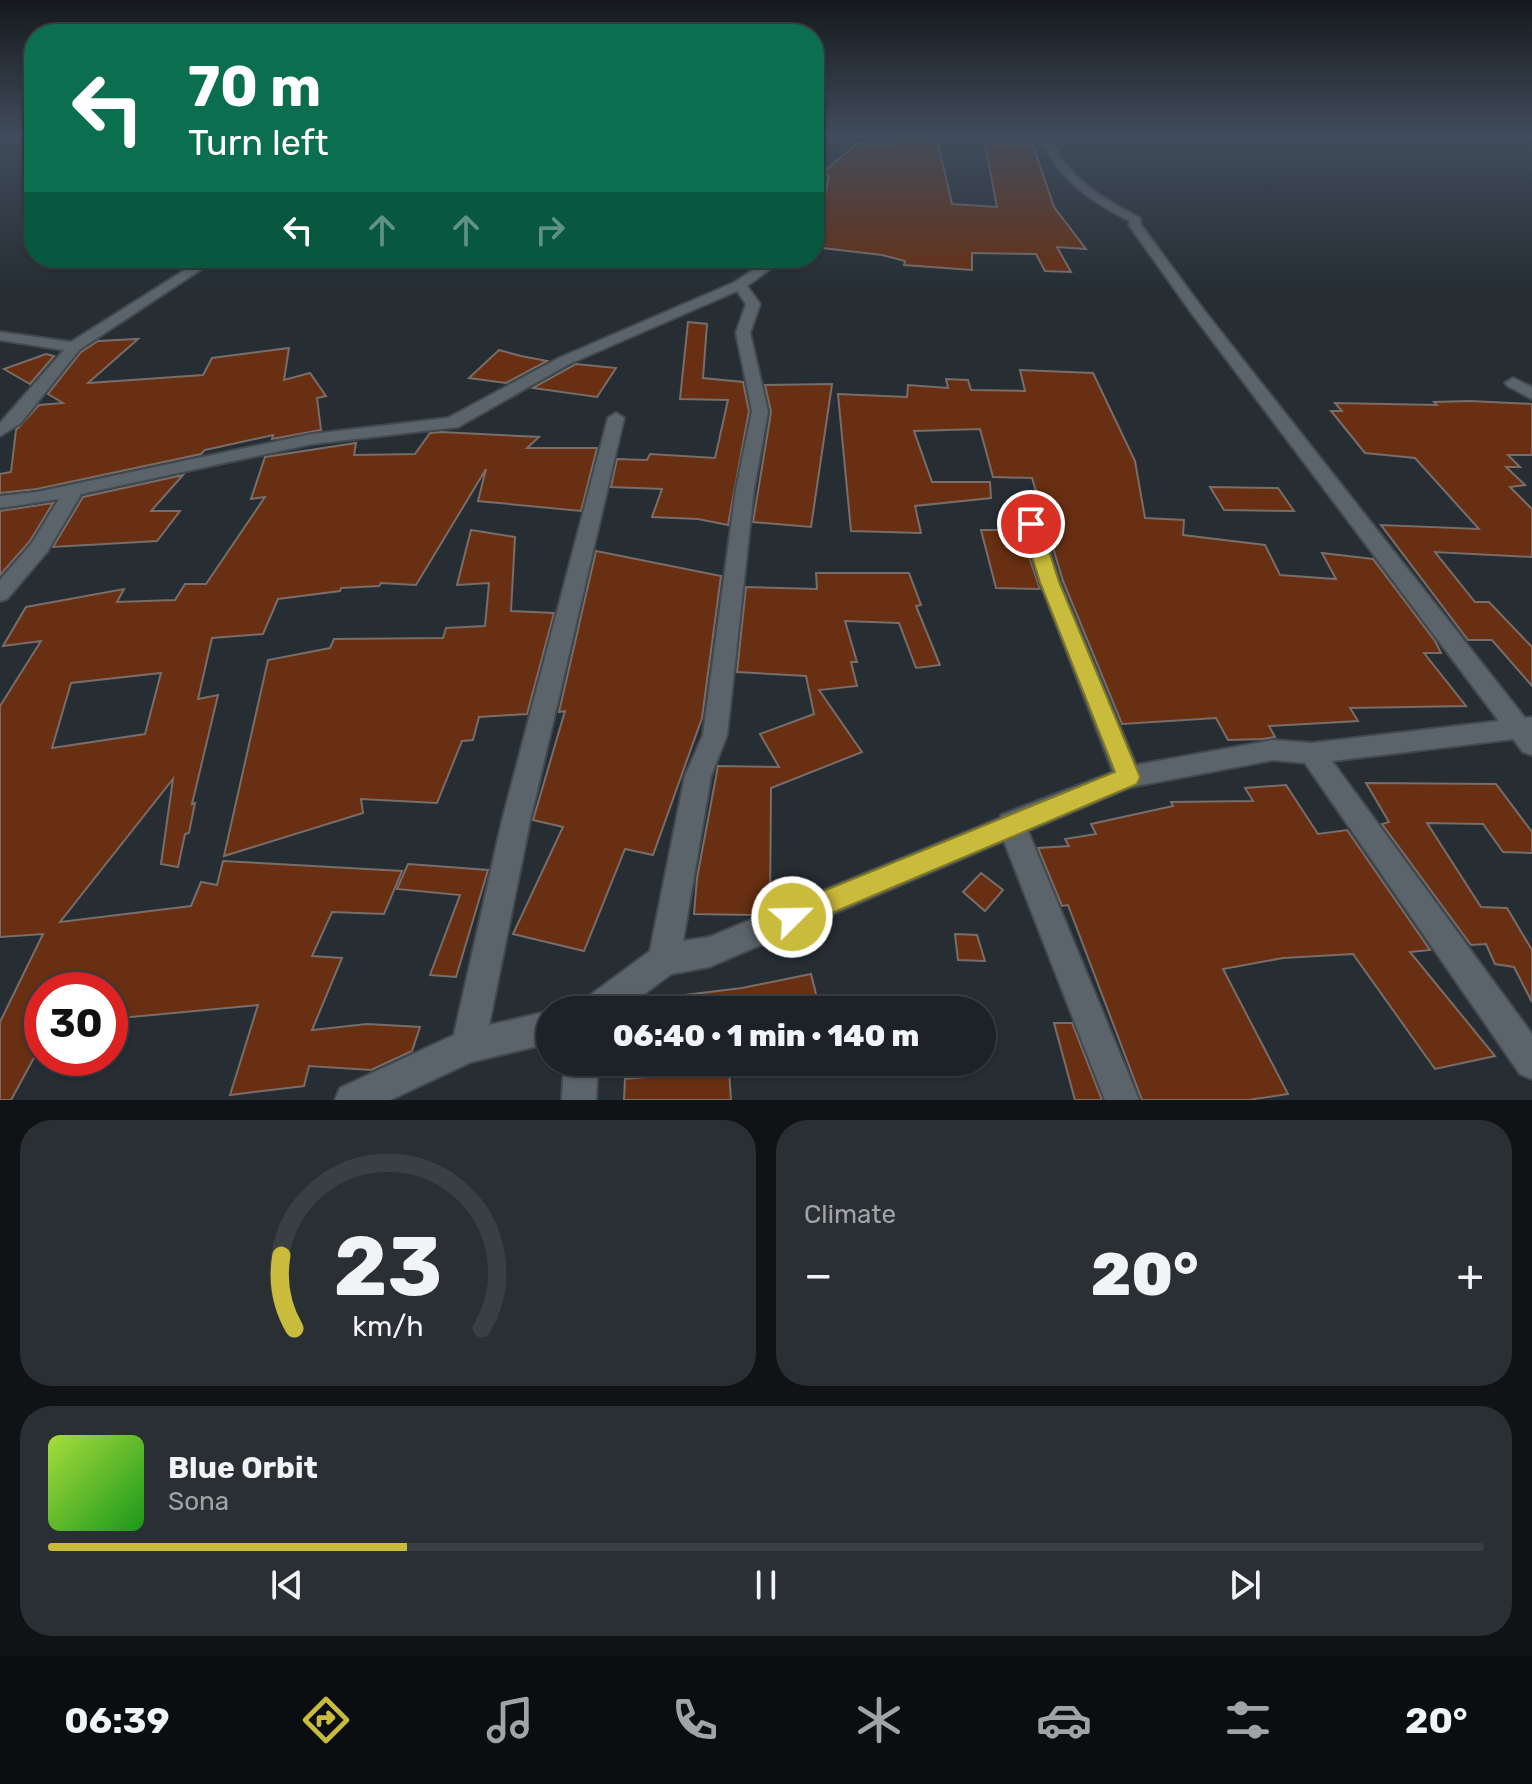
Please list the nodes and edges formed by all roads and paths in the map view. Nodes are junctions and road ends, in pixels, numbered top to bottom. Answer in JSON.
{"nodes":[{"id":1,"x":1076,"y":186,"type":"edge"},
{"id":2,"x":196,"y":268,"type":"edge"},
{"id":3,"x":765,"y":268,"type":"edge"},
{"id":4,"x":740,"y":285,"type":"junction"},
{"id":5,"x":0,"y":336,"type":"edge"},
{"id":6,"x":74,"y":347,"type":"junction"},
{"id":7,"x":1513,"y":383,"type":"dead end"},
{"id":8,"x":1532,"y":394,"type":"edge"},
{"id":9,"x":616,"y":418,"type":"dead end"},
{"id":10,"x":0,"y":431,"type":"edge"},
{"id":11,"x":74,"y":490,"type":"junction"},
{"id":12,"x":0,"y":502,"type":"edge"},
{"id":13,"x":1031,"y":524,"type":"dead end"},
{"id":14,"x":0,"y":594,"type":"edge"},
{"id":15,"x":1527,"y":733,"type":"edge"},
{"id":16,"x":1312,"y":753,"type":"junction"},
{"id":17,"x":1128,"y":777,"type":"junction"},
{"id":18,"x":1011,"y":823,"type":"junction"},
{"id":19,"x":664,"y":960,"type":"junction"},
{"id":20,"x":615,"y":996,"type":"edge"},
{"id":21,"x":536,"y":1030,"type":"edge"},
{"id":22,"x":468,"y":1046,"type":"junction"},
{"id":23,"x":1532,"y":1062,"type":"edge"},
{"id":24,"x":580,"y":1076,"type":"edge"},
{"id":25,"x":352,"y":1100,"type":"edge"},
{"id":26,"x":579,"y":1100,"type":"edge"},
{"id":27,"x":1122,"y":1100,"type":"edge"}],
"edges":[{"from":1,"to":15,"type":"street"},
{"from":2,"to":6,"type":"street"},
{"from":3,"to":4,"type":"street"},
{"from":4,"to":11,"type":"street"},
{"from":4,"to":19,"type":"street"},
{"from":5,"to":6,"type":"street"},
{"from":6,"to":10,"type":"street"},
{"from":7,"to":8,"type":"street"},
{"from":9,"to":22,"type":"street"},
{"from":11,"to":12,"type":"street"},
{"from":11,"to":14,"type":"street"},
{"from":13,"to":17,"type":"street"},
{"from":15,"to":16,"type":"street"},
{"from":16,"to":17,"type":"street"},
{"from":16,"to":23,"type":"street"},
{"from":17,"to":18,"type":"street"},
{"from":18,"to":19,"type":"street"},
{"from":18,"to":27,"type":"street"},
{"from":19,"to":20,"type":"street"},
{"from":21,"to":22,"type":"street"},
{"from":22,"to":25,"type":"street"},
{"from":24,"to":26,"type":"street"}]}
